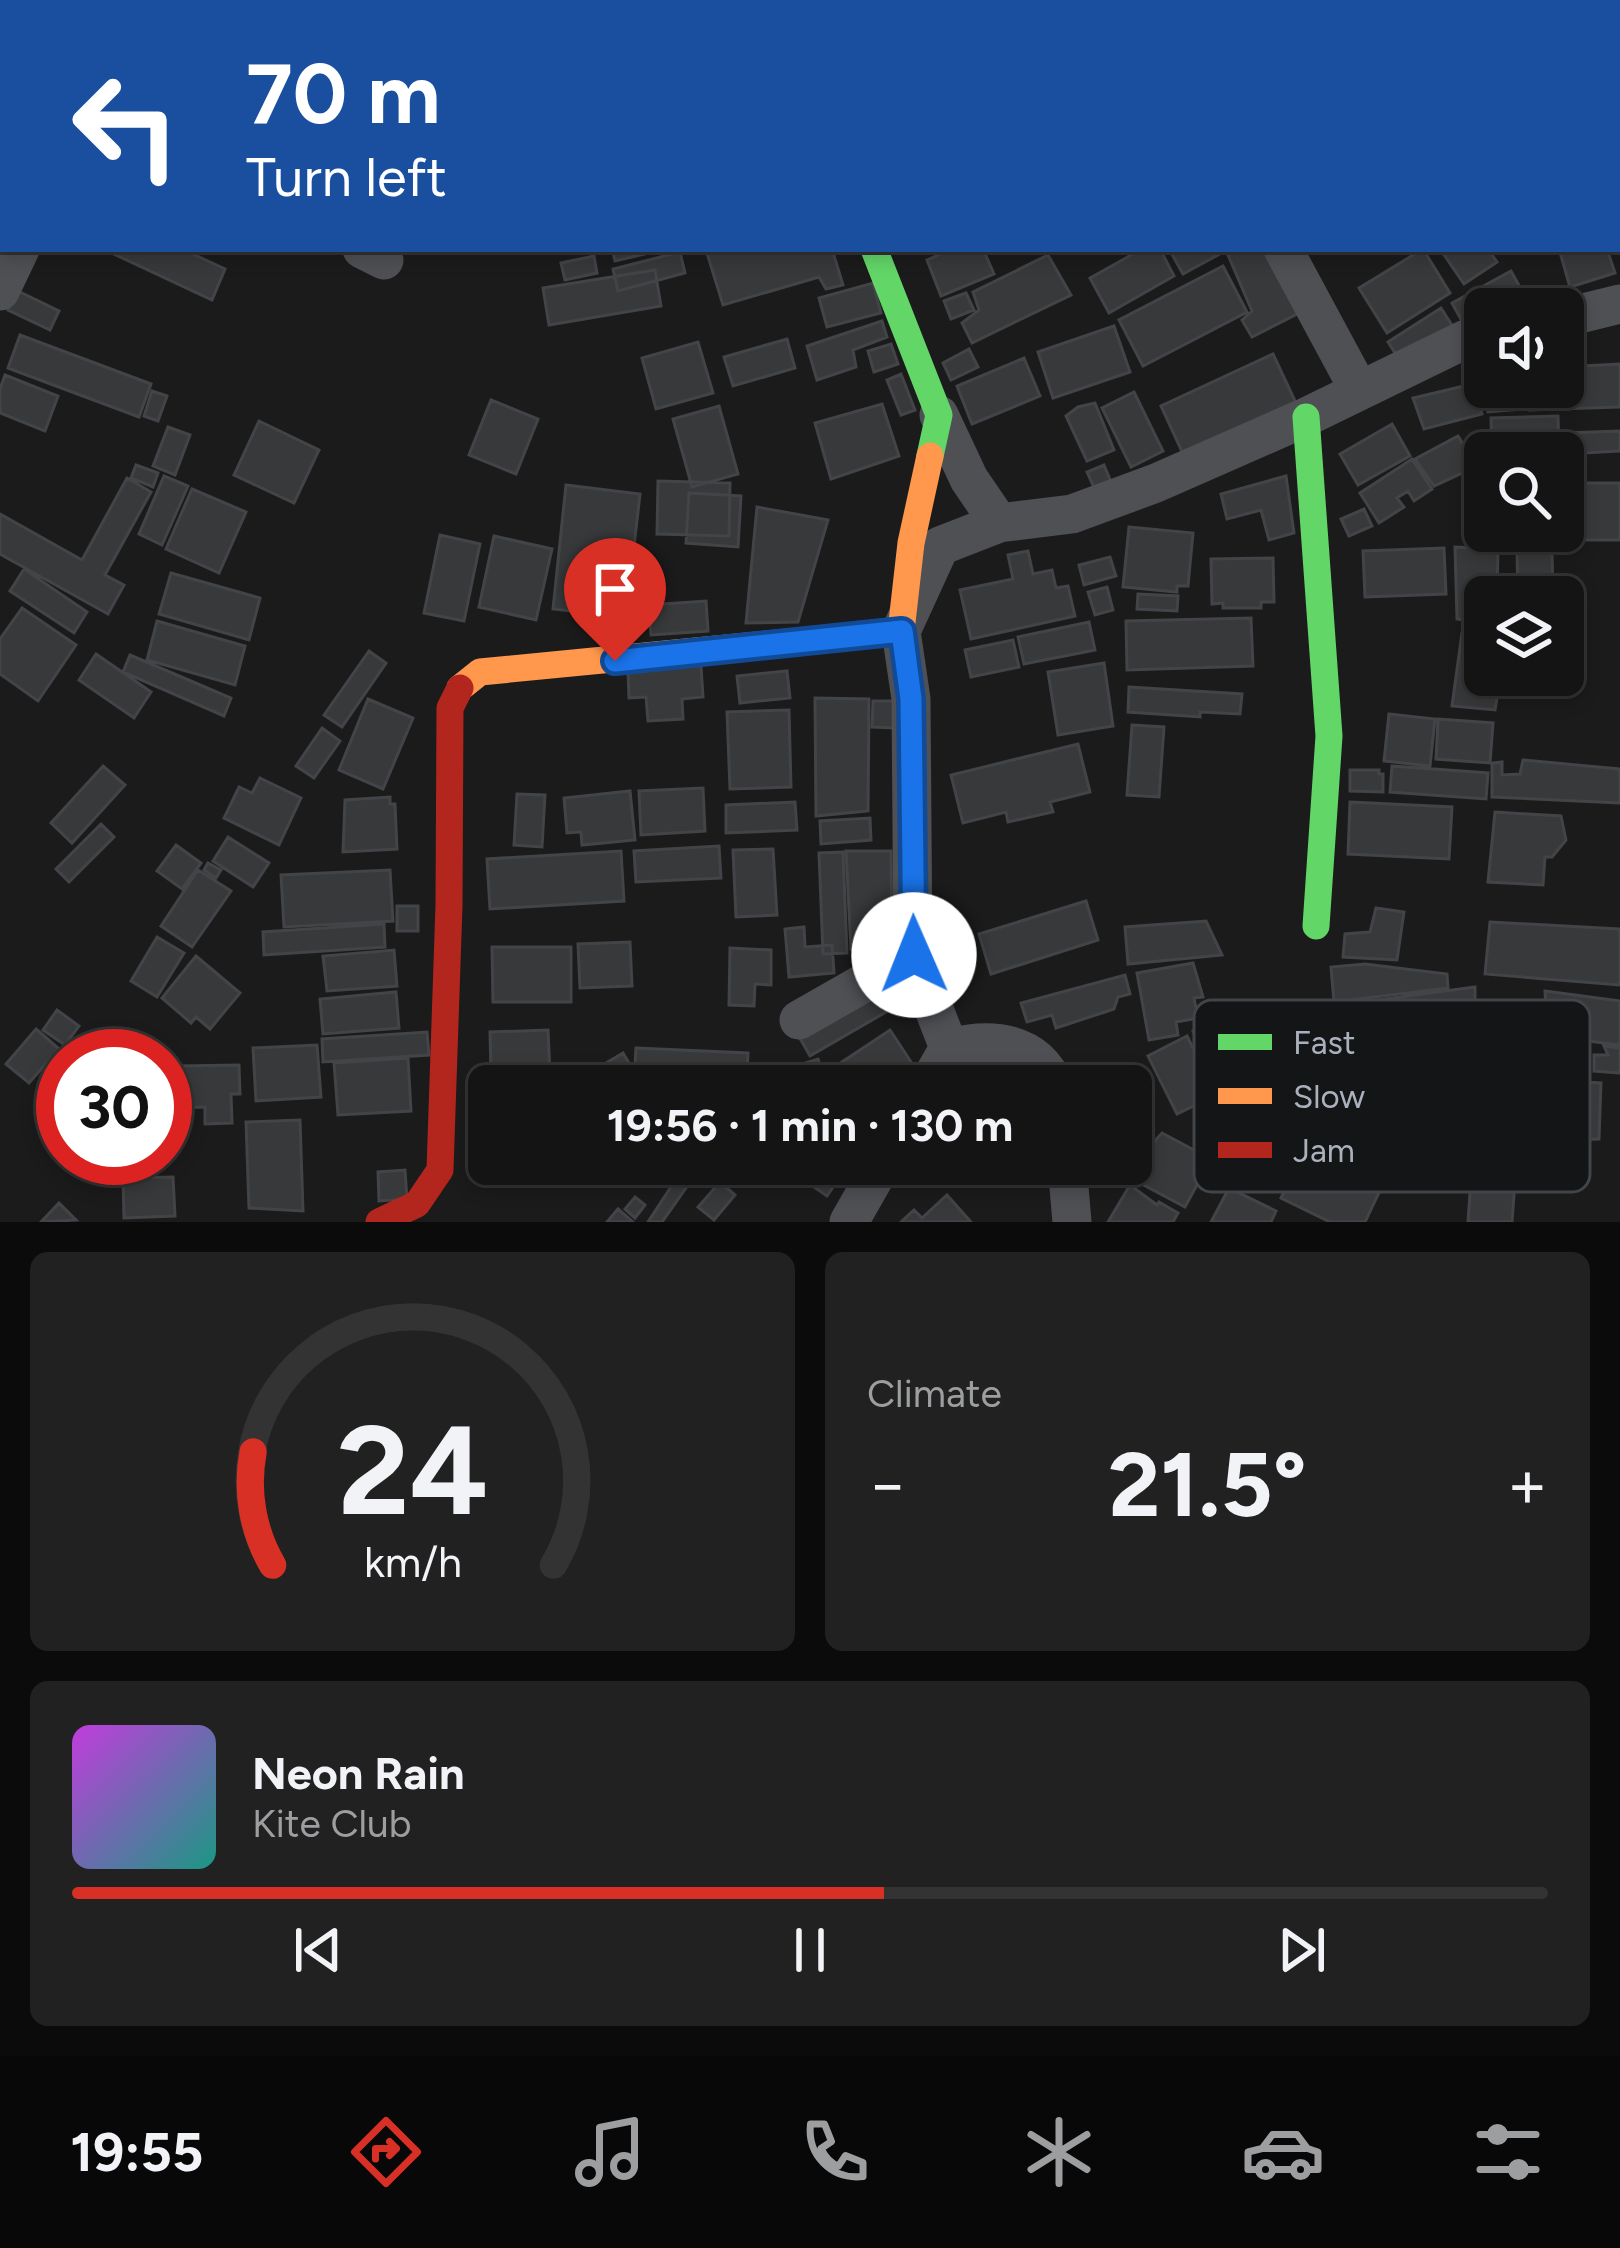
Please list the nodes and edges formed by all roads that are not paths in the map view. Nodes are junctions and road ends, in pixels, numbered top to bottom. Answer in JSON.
{"nodes":[{"id":1,"x":19,"y":252,"type":"edge"},
{"id":2,"x":875,"y":252,"type":"edge"},
{"id":3,"x":1284,"y":252,"type":"edge"},
{"id":4,"x":0,"y":291,"type":"edge"},
{"id":5,"x":1620,"y":304,"type":"edge"},
{"id":6,"x":1584,"y":313,"type":"edge"},
{"id":7,"x":1464,"y":340,"type":"edge"},
{"id":8,"x":1359,"y":390,"type":"junction"},
{"id":9,"x":939,"y":415,"type":"junction"},
{"id":10,"x":1306,"y":417,"type":"junction"},
{"id":11,"x":999,"y":523,"type":"junction"},
{"id":12,"x":902,"y":631,"type":"junction"},
{"id":13,"x":1316,"y":926,"type":"dead end"},
{"id":14,"x":914,"y":955,"type":"junction"},
{"id":15,"x":799,"y":1020,"type":"dead end"},
{"id":16,"x":949,"y":1048,"type":"junction"},
{"id":17,"x":939,"y":1065,"type":"edge"},
{"id":18,"x":1042,"y":1065,"type":"edge"},
{"id":19,"x":870,"y":1185,"type":"edge"},
{"id":20,"x":1069,"y":1185,"type":"edge"},
{"id":21,"x":379,"y":1222,"type":"edge"},
{"id":22,"x":849,"y":1222,"type":"edge"},
{"id":23,"x":1072,"y":1222,"type":"edge"}],
"edges":[{"from":1,"to":4,"type":"street"},
{"from":2,"to":9,"type":"street"},
{"from":3,"to":8,"type":"street"},
{"from":5,"to":6,"type":"street"},
{"from":7,"to":8,"type":"street"},
{"from":8,"to":10,"type":"street"},
{"from":9,"to":11,"type":"street"},
{"from":9,"to":12,"type":"street"},
{"from":10,"to":11,"type":"street"},
{"from":10,"to":13,"type":"street"},
{"from":11,"to":12,"type":"street"},
{"from":12,"to":14,"type":"street"},
{"from":12,"to":21,"type":"street"},
{"from":14,"to":15,"type":"street"},
{"from":14,"to":16,"type":"street"},
{"from":16,"to":17,"type":"street"},
{"from":16,"to":18,"type":"street"},
{"from":19,"to":22,"type":"street"},
{"from":20,"to":23,"type":"street"}]}
